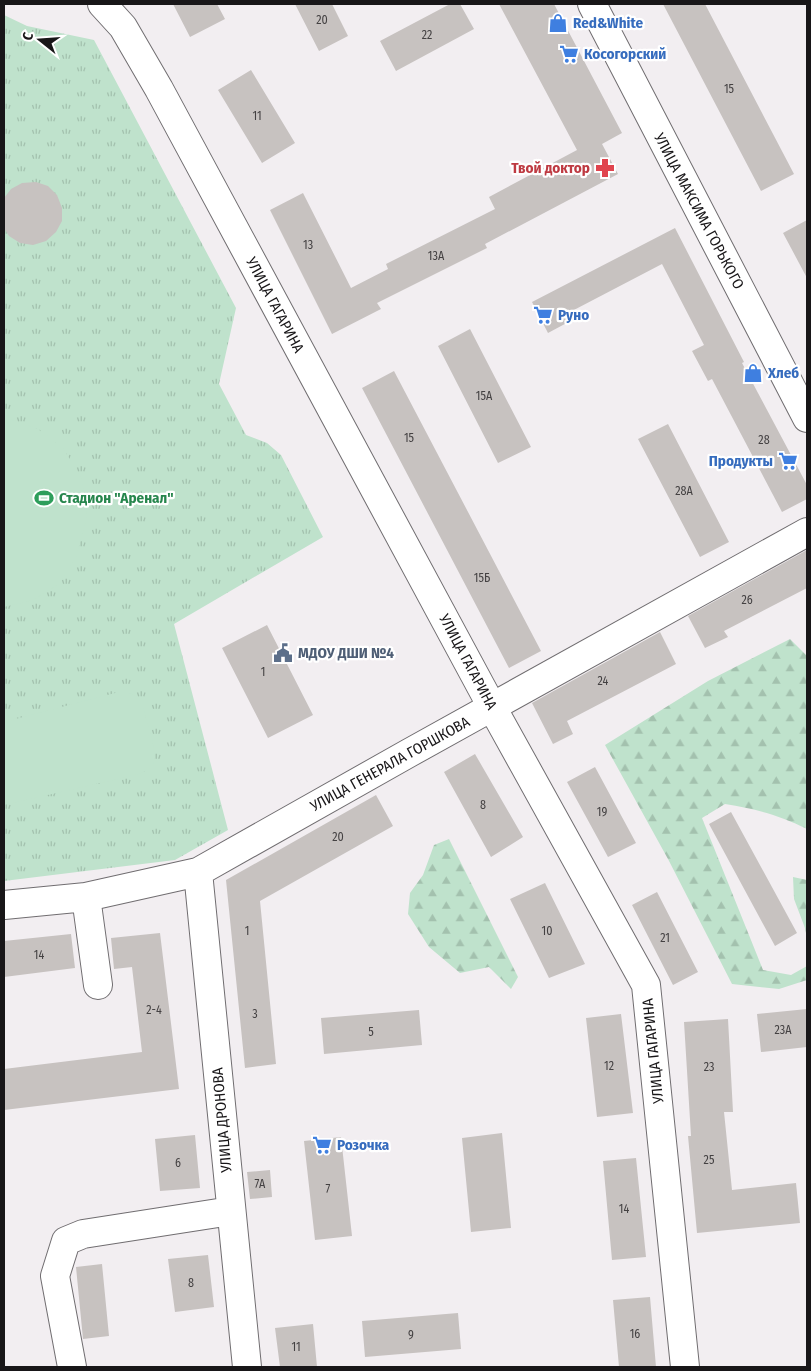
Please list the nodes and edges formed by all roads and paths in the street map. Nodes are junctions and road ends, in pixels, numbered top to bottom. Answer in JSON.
{"nodes":[{"id":1,"x":102,"y":4,"type":"edge"},
{"id":2,"x":592,"y":4,"type":"edge"},
{"id":3,"x":807,"y":418,"type":"edge"},
{"id":4,"x":807,"y":532,"type":"edge"},
{"id":5,"x":492,"y":706,"type":"junction"},
{"id":6,"x":198,"y":872,"type":"junction"},
{"id":7,"x":86,"y":897,"type":"junction"},
{"id":8,"x":4,"y":905,"type":"edge"},
{"id":9,"x":98,"y":985,"type":"dead end"},
{"id":10,"x":231,"y":1211,"type":"junction"},
{"id":11,"x":72,"y":1367,"type":"edge"},
{"id":12,"x":247,"y":1367,"type":"edge"},
{"id":13,"x":685,"y":1367,"type":"edge"}],
"edges":[{"from":1,"to":5,"type":"street","name":"УЛИЦА ГАГАРИНА"},
{"from":2,"to":3,"type":"street","name":"УЛИЦА МАКСИМА ГОРЬКОГО"},
{"from":4,"to":5,"type":"street","name":"УЛИЦА ГЕНЕРАЛА ГОРШКОВА"},
{"from":5,"to":6,"type":"street","name":"УЛИЦА ГЕНЕРАЛА ГОРШКОВА"},
{"from":5,"to":13,"type":"street","name":"УЛИЦА ГАГАРИНА"},
{"from":6,"to":7,"type":"street","name":"УЛИЦА ГЕНЕРАЛА ГОРШКОВА"},
{"from":6,"to":10,"type":"street","name":"УЛИЦА ДРОНОВА"},
{"from":7,"to":8,"type":"street","name":"УЛИЦА ГЕНЕРАЛА ГОРШКОВА"},
{"from":7,"to":9,"type":"street"},
{"from":10,"to":11,"type":"street"},
{"from":10,"to":12,"type":"street","name":"УЛИЦА ДРОНОВА"}]}
